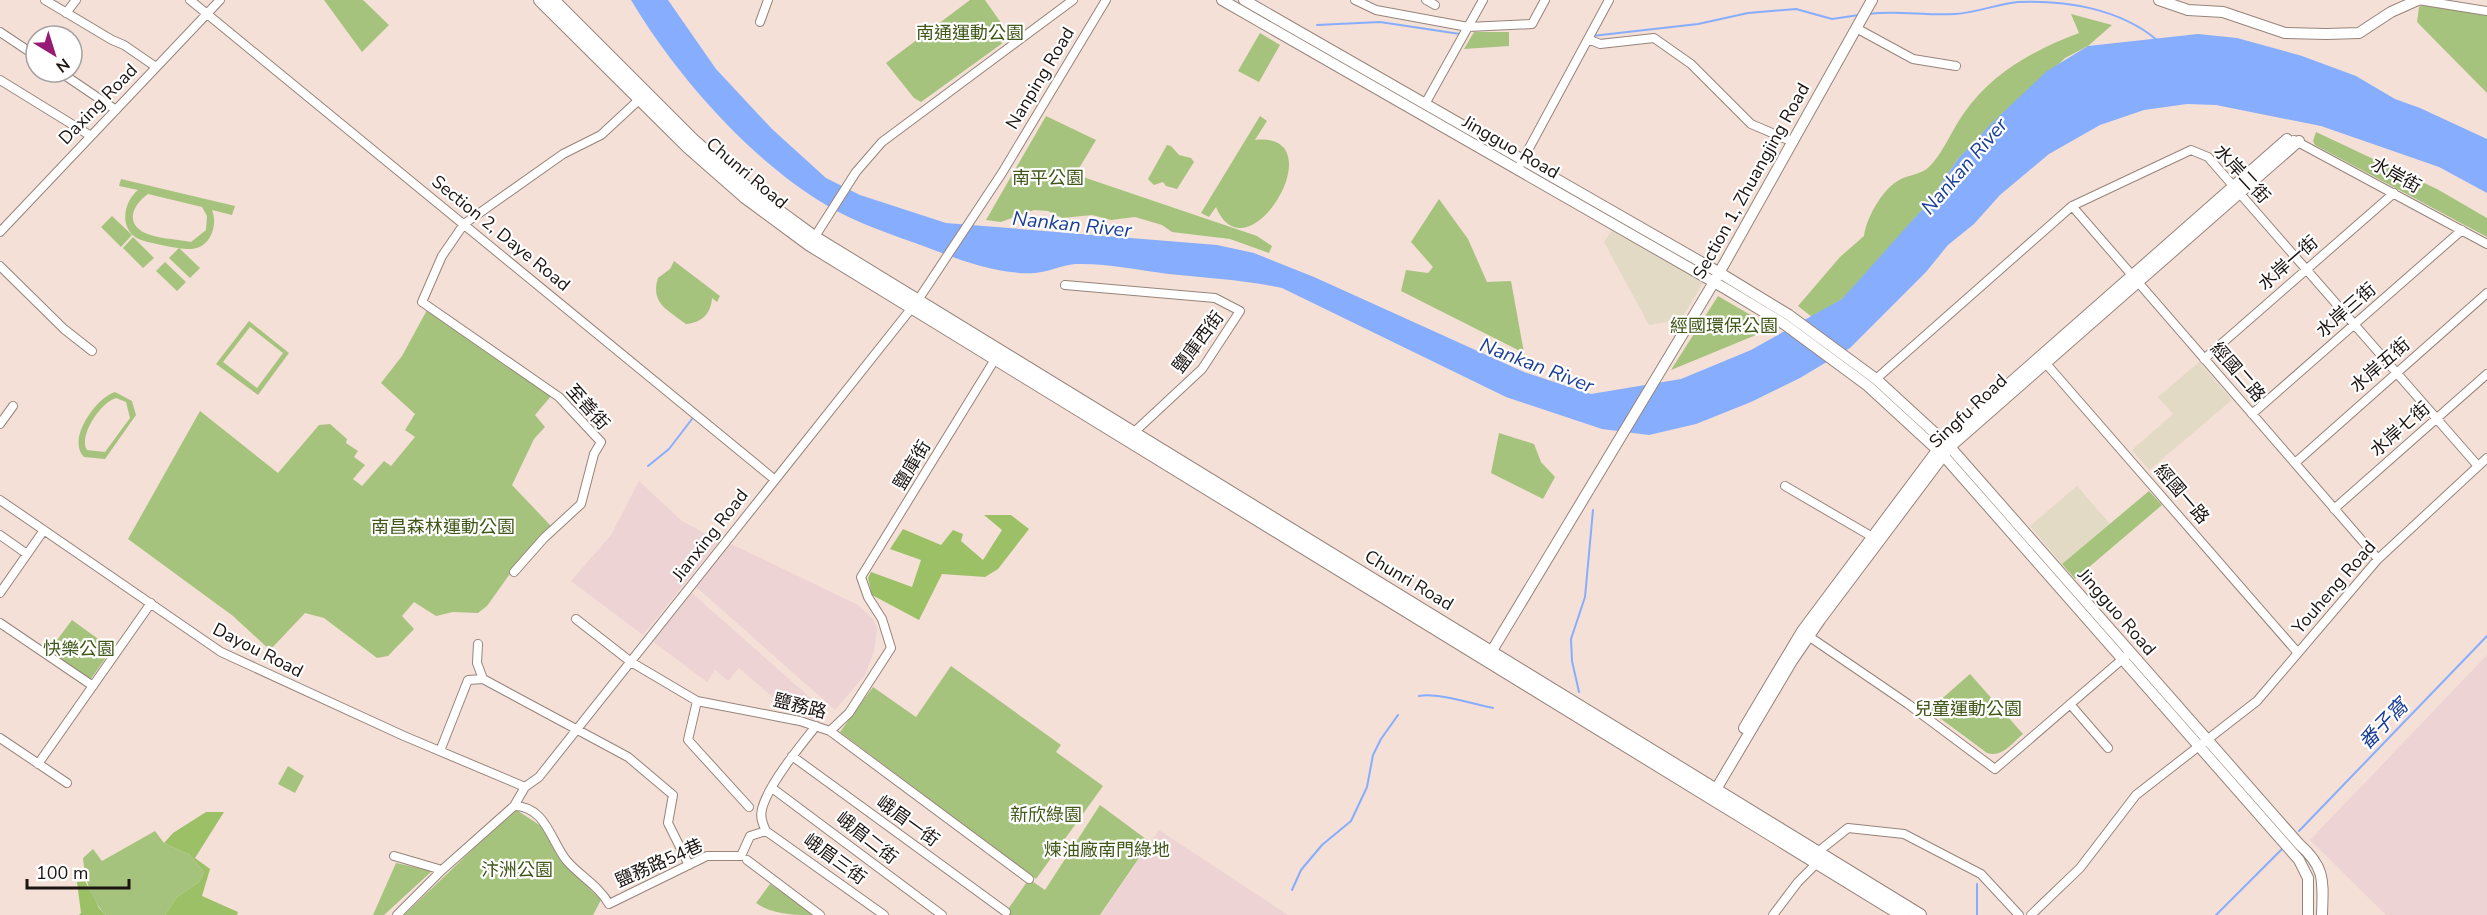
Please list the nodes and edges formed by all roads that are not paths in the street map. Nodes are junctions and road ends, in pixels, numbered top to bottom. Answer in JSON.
{"nodes":[{"id":1,"x":45,"y":0,"type":"edge"},
{"id":2,"x":76,"y":0,"type":"edge"},
{"id":3,"x":190,"y":0,"type":"edge"},
{"id":4,"x":220,"y":0,"type":"edge"},
{"id":5,"x":540,"y":0,"type":"edge"},
{"id":6,"x":553,"y":0,"type":"edge"},
{"id":7,"x":768,"y":0,"type":"edge"},
{"id":8,"x":1073,"y":0,"type":"edge"},
{"id":9,"x":1106,"y":0,"type":"edge"},
{"id":10,"x":1222,"y":0,"type":"edge"},
{"id":11,"x":1244,"y":0,"type":"edge"},
{"id":12,"x":1354,"y":0,"type":"edge"},
{"id":13,"x":1483,"y":0,"type":"edge"},
{"id":14,"x":1545,"y":0,"type":"edge"},
{"id":15,"x":1609,"y":0,"type":"edge"},
{"id":16,"x":1872,"y":0,"type":"edge"},
{"id":17,"x":2159,"y":0,"type":"edge"},
{"id":18,"x":2418,"y":0,"type":"edge"},
{"id":19,"x":2487,"y":11,"type":"edge"},
{"id":20,"x":66,"y":13,"type":"junction"},
{"id":21,"x":207,"y":14,"type":"junction"},
{"id":22,"x":760,"y":22,"type":"dead end"},
{"id":23,"x":1857,"y":25,"type":"junction"},
{"id":24,"x":0,"y":32,"type":"edge"},
{"id":25,"x":1465,"y":32,"type":"junction"},
{"id":26,"x":1590,"y":36,"type":"junction"},
{"id":27,"x":24,"y":48,"type":"edge"},
{"id":28,"x":1956,"y":66,"type":"dead end"},
{"id":29,"x":156,"y":67,"type":"junction"},
{"id":30,"x":0,"y":80,"type":"edge"},
{"id":31,"x":78,"y":84,"type":"edge"},
{"id":32,"x":643,"y":95,"type":"junction"},
{"id":33,"x":1425,"y":104,"type":"junction"},
{"id":34,"x":116,"y":110,"type":"junction"},
{"id":35,"x":91,"y":136,"type":"junction"},
{"id":36,"x":2293,"y":140,"type":"joint"},
{"id":37,"x":1793,"y":142,"type":"junction"},
{"id":38,"x":1520,"y":164,"type":"junction"},
{"id":39,"x":2235,"y":189,"type":"junction"},
{"id":40,"x":2394,"y":193,"type":"junction"},
{"id":41,"x":2072,"y":206,"type":"junction"},
{"id":42,"x":464,"y":224,"type":"junction"},
{"id":43,"x":2462,"y":230,"type":"junction"},
{"id":44,"x":0,"y":232,"type":"edge"},
{"id":45,"x":812,"y":241,"type":"junction"},
{"id":46,"x":2487,"y":244,"type":"edge"},
{"id":47,"x":0,"y":266,"type":"edge"},
{"id":48,"x":2306,"y":270,"type":"junction"},
{"id":49,"x":1717,"y":277,"type":"junction"},
{"id":50,"x":2135,"y":278,"type":"junction"},
{"id":51,"x":1065,"y":285,"type":"dead end"},
{"id":52,"x":2487,"y":293,"type":"edge"},
{"id":53,"x":919,"y":299,"type":"junction"},
{"id":54,"x":2354,"y":325,"type":"junction"},
{"id":55,"x":92,"y":351,"type":"dead end"},
{"id":56,"x":997,"y":355,"type":"junction"},
{"id":57,"x":1840,"y":358,"type":"junction"},
{"id":58,"x":2204,"y":359,"type":"junction"},
{"id":59,"x":2043,"y":360,"type":"junction"},
{"id":60,"x":2396,"y":373,"type":"junction"},
{"id":61,"x":2487,"y":374,"type":"edge"},
{"id":62,"x":1876,"y":379,"type":"junction"},
{"id":63,"x":13,"y":406,"type":"dead end"},
{"id":64,"x":2252,"y":414,"type":"junction"},
{"id":65,"x":2437,"y":419,"type":"junction"},
{"id":66,"x":0,"y":424,"type":"edge"},
{"id":67,"x":1131,"y":436,"type":"junction"},
{"id":68,"x":1943,"y":448,"type":"junction"},
{"id":69,"x":2487,"y":458,"type":"edge"},
{"id":70,"x":2295,"y":463,"type":"junction"},
{"id":71,"x":2478,"y":466,"type":"junction"},
{"id":72,"x":774,"y":478,"type":"junction"},
{"id":73,"x":1785,"y":486,"type":"dead end"},
{"id":74,"x":0,"y":500,"type":"edge"},
{"id":75,"x":2334,"y":509,"type":"junction"},
{"id":76,"x":44,"y":530,"type":"junction"},
{"id":77,"x":0,"y":535,"type":"edge"},
{"id":78,"x":1875,"y":539,"type":"junction"},
{"id":79,"x":27,"y":554,"type":"junction"},
{"id":80,"x":2379,"y":559,"type":"junction"},
{"id":81,"x":514,"y":572,"type":"dead end"},
{"id":82,"x":0,"y":592,"type":"edge"},
{"id":83,"x":151,"y":603,"type":"junction"},
{"id":84,"x":576,"y":619,"type":"dead end"},
{"id":85,"x":0,"y":623,"type":"edge"},
{"id":86,"x":1805,"y":634,"type":"junction"},
{"id":87,"x":478,"y":644,"type":"dead end"},
{"id":88,"x":2298,"y":653,"type":"junction"},
{"id":89,"x":1489,"y":655,"type":"junction"},
{"id":90,"x":2126,"y":656,"type":"junction"},
{"id":91,"x":632,"y":662,"type":"junction"},
{"id":92,"x":483,"y":679,"type":"junction"},
{"id":93,"x":93,"y":686,"type":"junction"},
{"id":94,"x":698,"y":701,"type":"junction"},
{"id":95,"x":2070,"y":704,"type":"junction"},
{"id":96,"x":816,"y":726,"type":"junction"},
{"id":97,"x":577,"y":729,"type":"junction"},
{"id":98,"x":830,"y":731,"type":"junction"},
{"id":99,"x":0,"y":738,"type":"edge"},
{"id":100,"x":2203,"y":743,"type":"junction"},
{"id":101,"x":2108,"y":748,"type":"dead end"},
{"id":102,"x":440,"y":752,"type":"junction"},
{"id":103,"x":792,"y":756,"type":"junction"},
{"id":104,"x":38,"y":764,"type":"junction"},
{"id":105,"x":67,"y":783,"type":"dead end"},
{"id":106,"x":525,"y":787,"type":"junction"},
{"id":107,"x":772,"y":789,"type":"junction"},
{"id":108,"x":1710,"y":792,"type":"junction"},
{"id":109,"x":514,"y":806,"type":"junction"},
{"id":110,"x":749,"y":807,"type":"dead end"},
{"id":111,"x":766,"y":831,"type":"junction"},
{"id":112,"x":394,"y":856,"type":"dead end"},
{"id":113,"x":1817,"y":858,"type":"junction"},
{"id":114,"x":747,"y":860,"type":"dead end"},
{"id":115,"x":689,"y":865,"type":"junction"},
{"id":116,"x":442,"y":870,"type":"junction"},
{"id":117,"x":1029,"y":879,"type":"dead end"},
{"id":118,"x":1006,"y":912,"type":"dead end"},
{"id":119,"x":1910,"y":914,"type":"edge"},
{"id":120,"x":397,"y":915,"type":"edge"},
{"id":121,"x":819,"y":915,"type":"edge"},
{"id":122,"x":884,"y":915,"type":"edge"},
{"id":123,"x":942,"y":915,"type":"edge"},
{"id":124,"x":1773,"y":915,"type":"edge"},
{"id":125,"x":2019,"y":915,"type":"edge"},
{"id":126,"x":2031,"y":915,"type":"edge"},
{"id":127,"x":2308,"y":915,"type":"edge"},
{"id":128,"x":2322,"y":915,"type":"edge"}],
"edges":[{"from":1,"to":20,"type":"street"},
{"from":2,"to":20,"type":"street"},
{"from":3,"to":21,"type":"street","name":"Section 2, Daye Road"},
{"from":4,"to":21,"type":"street","name":"Daxing Road"},
{"from":5,"to":32,"type":"main road","name":"Chunri Road"},
{"from":6,"to":32,"type":"main road","name":"Chunri Road"},
{"from":7,"to":22,"type":"street"},
{"from":8,"to":45,"type":"street"},
{"from":9,"to":53,"type":"street","name":"Nanping Road"},
{"from":10,"to":38,"type":"street","name":"Jingguo Road"},
{"from":11,"to":33,"type":"street","name":"Jingguo Road"},
{"from":12,"to":25,"type":"street"},
{"from":13,"to":25,"type":"street"},
{"from":14,"to":25,"type":"street"},
{"from":15,"to":26,"type":"street"},
{"from":16,"to":23,"type":"street","name":"Section 1, Zhuangjing Road"},
{"from":17,"to":18,"type":"street"},
{"from":18,"to":19,"type":"street"},
{"from":20,"to":29,"type":"street"},
{"from":21,"to":29,"type":"street","name":"Daxing Road"},
{"from":21,"to":42,"type":"street","name":"Section 2, Daye Road"},
{"from":23,"to":28,"type":"street"},
{"from":23,"to":37,"type":"street","name":"Section 1, Zhuangjing Road"},
{"from":24,"to":27,"type":"street"},
{"from":25,"to":33,"type":"street"},
{"from":26,"to":37,"type":"street"},
{"from":26,"to":38,"type":"street"},
{"from":29,"to":34,"type":"street","name":"Daxing Road"},
{"from":30,"to":35,"type":"street"},
{"from":31,"to":34,"type":"street"},
{"from":32,"to":42,"type":"street"},
{"from":32,"to":45,"type":"main road","name":"Chunri Road"},
{"from":33,"to":38,"type":"street","name":"Jingguo Road"},
{"from":34,"to":35,"type":"street","name":"Daxing Road"},
{"from":35,"to":44,"type":"street","name":"Daxing Road"},
{"from":36,"to":39,"type":"street","name":"Singfu Road"},
{"from":36,"to":40,"type":"street","name":"水岸街"},
{"from":37,"to":49,"type":"street","name":"Section 1, Zhuangjing Road"},
{"from":38,"to":49,"type":"street","name":"Jingguo Road"},
{"from":39,"to":41,"type":"street","name":"水岸二街"},
{"from":39,"to":48,"type":"street","name":"水岸二街"},
{"from":39,"to":50,"type":"street","name":"Singfu Road"},
{"from":40,"to":43,"type":"street","name":"水岸街"},
{"from":40,"to":48,"type":"street","name":"水岸一街"},
{"from":41,"to":50,"type":"street","name":"經國二路"},
{"from":41,"to":62,"type":"street","name":"水岸二街"},
{"from":42,"to":72,"type":"street","name":"Section 2, Daye Road"},
{"from":42,"to":81,"type":"street","name":"至善街"},
{"from":43,"to":46,"type":"street","name":"水岸街"},
{"from":43,"to":54,"type":"street","name":"水岸三街"},
{"from":45,"to":53,"type":"main road","name":"Chunri Road"},
{"from":47,"to":55,"type":"street"},
{"from":48,"to":54,"type":"street","name":"水岸二街"},
{"from":48,"to":58,"type":"street","name":"水岸一街"},
{"from":49,"to":57,"type":"street","name":"Jingguo Road"},
{"from":49,"to":89,"type":"street","name":"Section 1, Zhuangjing Road"},
{"from":50,"to":58,"type":"street","name":"經國二路"},
{"from":50,"to":59,"type":"street","name":"Singfu Road"},
{"from":51,"to":67,"type":"street","name":"鹽庫西街"},
{"from":52,"to":60,"type":"street","name":"水岸五街"},
{"from":53,"to":56,"type":"main road","name":"Chunri Road"},
{"from":53,"to":72,"type":"street","name":"Jianxing Road"},
{"from":54,"to":60,"type":"street","name":"水岸二街"},
{"from":54,"to":64,"type":"street","name":"水岸三街"},
{"from":56,"to":67,"type":"main road","name":"Chunri Road"},
{"from":56,"to":98,"type":"street","name":"鹽庫街"},
{"from":57,"to":62,"type":"street","name":"Jingguo Road"},
{"from":57,"to":68,"type":"street","name":"Jingguo Road"},
{"from":58,"to":64,"type":"street","name":"經國二路"},
{"from":59,"to":68,"type":"street","name":"Singfu Road"},
{"from":59,"to":88,"type":"street","name":"經國一路"},
{"from":60,"to":65,"type":"street","name":"水岸二街"},
{"from":60,"to":70,"type":"street","name":"水岸五街"},
{"from":61,"to":65,"type":"street","name":"水岸七街"},
{"from":62,"to":68,"type":"street","name":"Jingguo Road"},
{"from":63,"to":66,"type":"street"},
{"from":64,"to":70,"type":"street","name":"經國二路"},
{"from":65,"to":71,"type":"street","name":"水岸二街"},
{"from":65,"to":75,"type":"street","name":"水岸七街"},
{"from":67,"to":89,"type":"main road","name":"Chunri Road"},
{"from":68,"to":78,"type":"street","name":"Singfu Road"},
{"from":68,"to":90,"type":"street","name":"Jingguo Road"},
{"from":69,"to":71,"type":"street","name":"Youheng Road"},
{"from":70,"to":75,"type":"street","name":"經國二路"},
{"from":71,"to":80,"type":"street","name":"Youheng Road"},
{"from":72,"to":91,"type":"street","name":"Jianxing Road"},
{"from":73,"to":78,"type":"street"},
{"from":74,"to":76,"type":"street","name":"Dayou Road"},
{"from":75,"to":80,"type":"street","name":"經國二路"},
{"from":76,"to":79,"type":"street"},
{"from":76,"to":83,"type":"street","name":"Dayou Road"},
{"from":77,"to":79,"type":"street"},
{"from":78,"to":86,"type":"street","name":"Singfu Road"},
{"from":79,"to":82,"type":"street"},
{"from":80,"to":88,"type":"street","name":"Youheng Road"},
{"from":83,"to":93,"type":"street"},
{"from":83,"to":102,"type":"street","name":"Dayou Road"},
{"from":84,"to":91,"type":"street","name":"鹽務路"},
{"from":85,"to":93,"type":"street"},
{"from":86,"to":95,"type":"street"},
{"from":86,"to":108,"type":"street","name":"Singfu Road"},
{"from":87,"to":92,"type":"street"},
{"from":88,"to":100,"type":"street","name":"Youheng Road"},
{"from":89,"to":108,"type":"main road","name":"Chunri Road"},
{"from":90,"to":95,"type":"street"},
{"from":90,"to":100,"type":"street","name":"Jingguo Road"},
{"from":91,"to":94,"type":"street","name":"鹽務路"},
{"from":91,"to":97,"type":"street","name":"Jianxing Road"},
{"from":92,"to":97,"type":"street"},
{"from":92,"to":102,"type":"street"},
{"from":93,"to":104,"type":"street"},
{"from":94,"to":96,"type":"street","name":"鹽務路"},
{"from":94,"to":110,"type":"street"},
{"from":95,"to":101,"type":"street"},
{"from":96,"to":98,"type":"street","name":"鹽務路"},
{"from":96,"to":103,"type":"street"},
{"from":97,"to":106,"type":"street","name":"Jianxing Road"},
{"from":97,"to":115,"type":"street"},
{"from":98,"to":117,"type":"street","name":"鹽務路"},
{"from":99,"to":104,"type":"street"},
{"from":100,"to":126,"type":"street","name":"Youheng Road"},
{"from":100,"to":127,"type":"street","name":"Jingguo Road"},
{"from":100,"to":128,"type":"street","name":"Jingguo Road"},
{"from":102,"to":106,"type":"street","name":"Dayou Road"},
{"from":103,"to":107,"type":"street"},
{"from":103,"to":118,"type":"street","name":"峨眉一街"},
{"from":104,"to":105,"type":"street"},
{"from":106,"to":109,"type":"street","name":"Jianxing Road"},
{"from":107,"to":111,"type":"street"},
{"from":107,"to":123,"type":"street","name":"峨眉二街"},
{"from":108,"to":113,"type":"main road","name":"Chunri Road"},
{"from":109,"to":115,"type":"street","name":"鹽務路54巷"},
{"from":109,"to":116,"type":"street","name":"Jianxing Road"},
{"from":111,"to":115,"type":"street","name":"鹽務路54巷"},
{"from":111,"to":122,"type":"street","name":"峨眉三街"},
{"from":112,"to":116,"type":"street"},
{"from":113,"to":119,"type":"main road","name":"Chunri Road"},
{"from":113,"to":124,"type":"street"},
{"from":113,"to":125,"type":"street"},
{"from":114,"to":121,"type":"street"},
{"from":116,"to":120,"type":"street","name":"Jianxing Road"}]}
